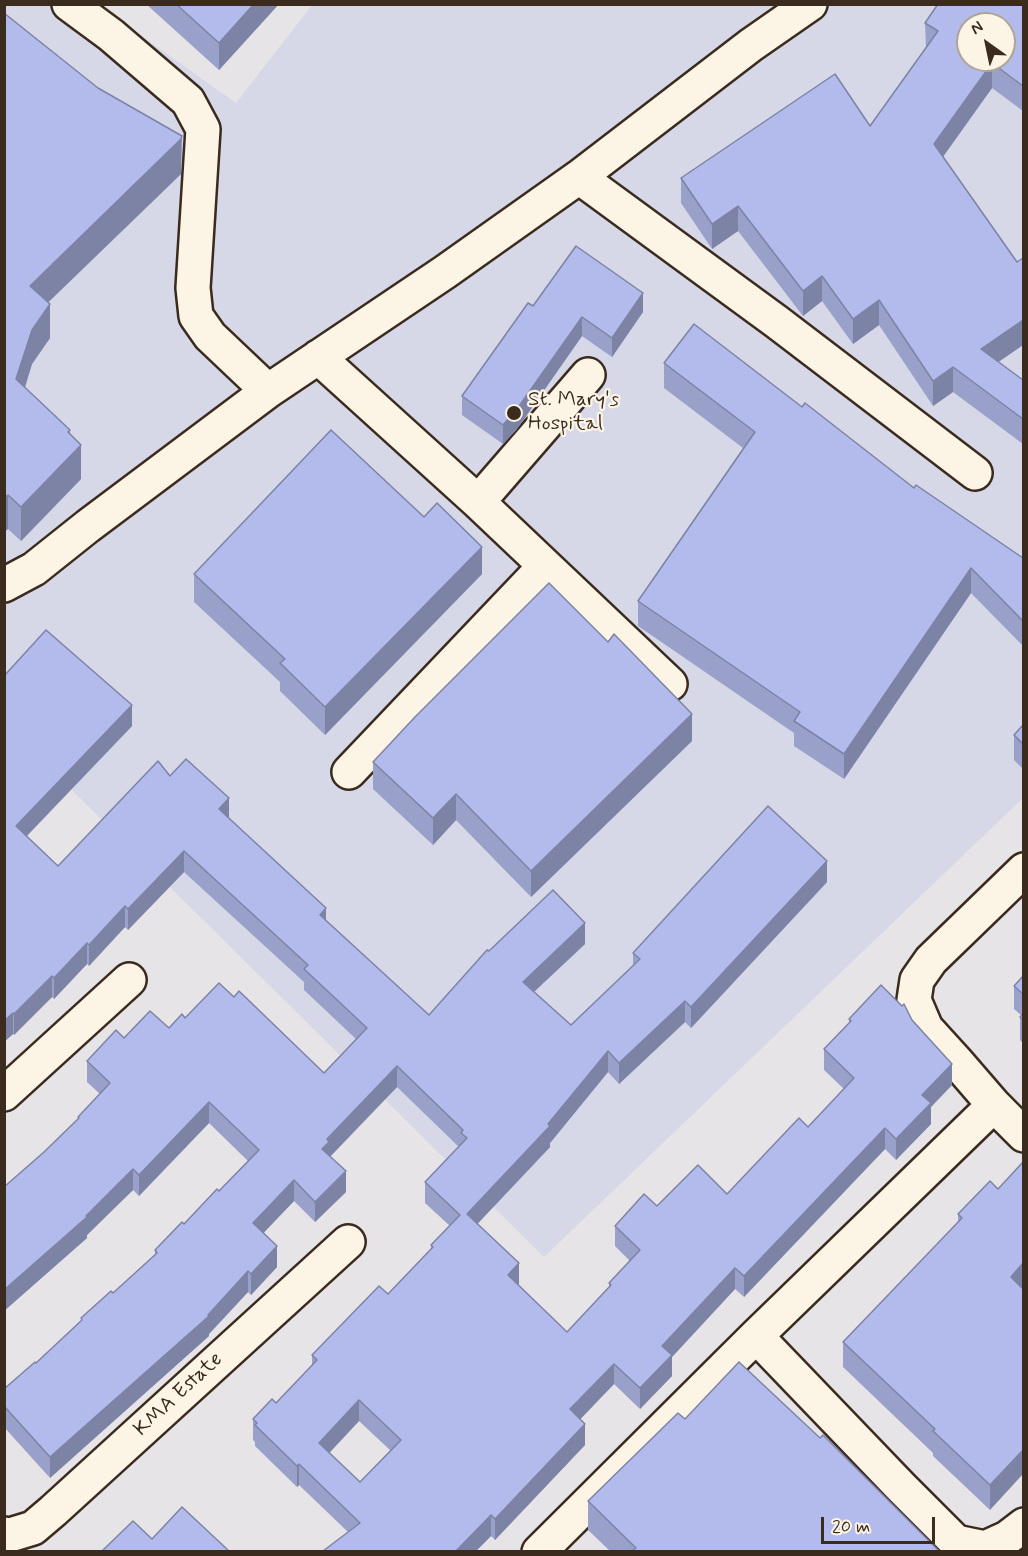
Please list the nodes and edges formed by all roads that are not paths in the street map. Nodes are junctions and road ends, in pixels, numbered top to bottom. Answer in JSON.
{"nodes":[{"id":1,"x":69,"y":4,"type":"edge"},
{"id":2,"x":810,"y":4,"type":"edge"},
{"id":3,"x":579,"y":177,"type":"junction"},
{"id":4,"x":318,"y":357,"type":"junction"},
{"id":5,"x":588,"y":375,"type":"dead end"},
{"id":6,"x":268,"y":391,"type":"junction"},
{"id":7,"x":975,"y":473,"type":"dead end"},
{"id":8,"x":478,"y":502,"type":"junction"},
{"id":9,"x":545,"y":566,"type":"junction"},
{"id":10,"x":4,"y":585,"type":"edge"},
{"id":11,"x":670,"y":684,"type":"dead end"},
{"id":12,"x":349,"y":772,"type":"dead end"},
{"id":13,"x":1023,"y":870,"type":"edge"},
{"id":14,"x":129,"y":981,"type":"dead end"},
{"id":15,"x":4,"y":1094,"type":"edge"},
{"id":16,"x":993,"y":1105,"type":"junction"},
{"id":17,"x":1023,"y":1135,"type":"edge"},
{"id":18,"x":348,"y":1242,"type":"dead end"},
{"id":19,"x":756,"y":1336,"type":"junction"},
{"id":20,"x":1023,"y":1525,"type":"edge"},
{"id":21,"x":4,"y":1534,"type":"edge"},
{"id":22,"x":539,"y":1551,"type":"edge"}],
"edges":[{"from":1,"to":6,"type":"street"},
{"from":2,"to":3,"type":"street"},
{"from":3,"to":4,"type":"street"},
{"from":3,"to":7,"type":"street"},
{"from":4,"to":6,"type":"street"},
{"from":4,"to":8,"type":"street"},
{"from":5,"to":8,"type":"street"},
{"from":6,"to":10,"type":"street"},
{"from":8,"to":9,"type":"street"},
{"from":9,"to":11,"type":"street"},
{"from":9,"to":12,"type":"street"},
{"from":13,"to":16,"type":"street"},
{"from":14,"to":15,"type":"street"},
{"from":16,"to":17,"type":"street"},
{"from":16,"to":19,"type":"street"},
{"from":18,"to":21,"type":"street","name":"KMA Estate"},
{"from":19,"to":20,"type":"street"},
{"from":19,"to":22,"type":"street"}]}
